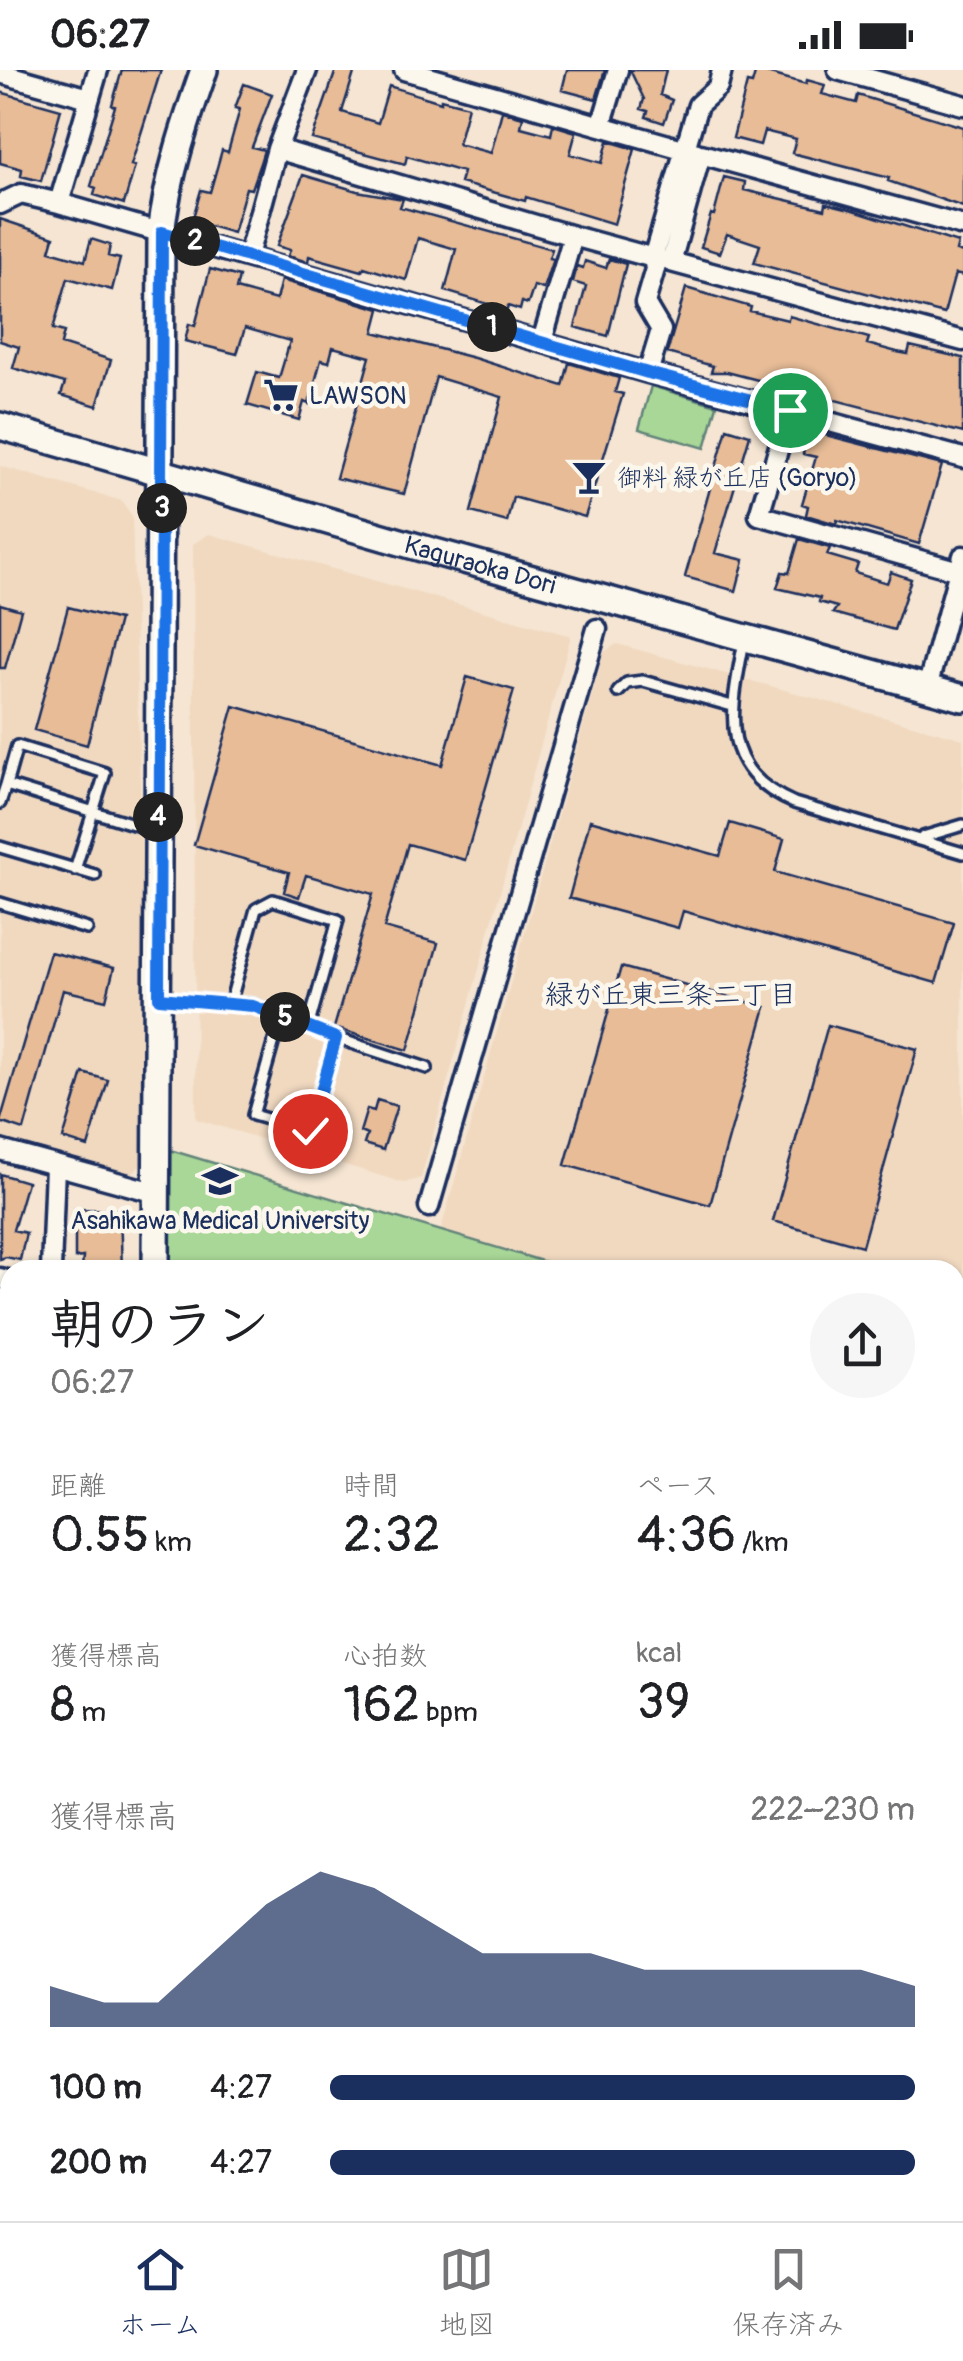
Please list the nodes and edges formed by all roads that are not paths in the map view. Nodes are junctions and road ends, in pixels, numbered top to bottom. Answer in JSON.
{"nodes":[{"id":1,"x":98,"y":70,"type":"edge"},
{"id":2,"x":204,"y":70,"type":"edge"},
{"id":3,"x":307,"y":70,"type":"edge"},
{"id":4,"x":404,"y":70,"type":"edge"},
{"id":5,"x":618,"y":70,"type":"edge"},
{"id":6,"x":722,"y":70,"type":"edge"},
{"id":7,"x":838,"y":70,"type":"edge"},
{"id":8,"x":0,"y":73,"type":"edge"},
{"id":9,"x":89,"y":98,"type":"junction"},
{"id":10,"x":963,"y":105,"type":"edge"},
{"id":11,"x":601,"y":126,"type":"junction"},
{"id":12,"x":277,"y":150,"type":"junction"},
{"id":13,"x":693,"y":152,"type":"junction"},
{"id":14,"x":1,"y":201,"type":"edge"},
{"id":15,"x":59,"y":204,"type":"junction"},
{"id":16,"x":963,"y":226,"type":"edge"},
{"id":17,"x":162,"y":232,"type":"junction"},
{"id":18,"x":572,"y":236,"type":"junction"},
{"id":19,"x":248,"y":256,"type":"junction"},
{"id":20,"x":662,"y":260,"type":"junction"},
{"id":21,"x":963,"y":341,"type":"edge"},
{"id":22,"x":542,"y":342,"type":"junction"},
{"id":23,"x":648,"y":373,"type":"junction"},
{"id":24,"x":790,"y":410,"type":"junction"},
{"id":25,"x":0,"y":426,"type":"edge"},
{"id":26,"x":963,"y":458,"type":"edge"},
{"id":27,"x":162,"y":471,"type":"junction"},
{"id":28,"x":961,"y":563,"type":"edge"},
{"id":29,"x":596,"y":629,"type":"dead end"},
{"id":30,"x":745,"y":638,"type":"junction"},
{"id":31,"x":926,"y":688,"type":"junction"},
{"id":32,"x":618,"y":692,"type":"dead end"},
{"id":33,"x":963,"y":698,"type":"edge"},
{"id":34,"x":732,"y":706,"type":"junction"},
{"id":35,"x":6,"y":785,"type":"junction"},
{"id":36,"x":0,"y":803,"type":"edge"},
{"id":37,"x":93,"y":811,"type":"junction"},
{"id":38,"x":963,"y":825,"type":"edge"},
{"id":39,"x":158,"y":832,"type":"junction"},
{"id":40,"x":910,"y":837,"type":"junction"},
{"id":41,"x":0,"y":847,"type":"edge"},
{"id":42,"x":963,"y":853,"type":"edge"},
{"id":43,"x":76,"y":870,"type":"junction"},
{"id":44,"x":94,"y":875,"type":"dead end"},
{"id":45,"x":0,"y":903,"type":"edge"},
{"id":46,"x":87,"y":929,"type":"dead end"},
{"id":47,"x":159,"y":998,"type":"junction"},
{"id":48,"x":230,"y":1004,"type":"junction"},
{"id":49,"x":281,"y":1016,"type":"junction"},
{"id":50,"x":308,"y":1028,"type":"junction"},
{"id":51,"x":336,"y":1038,"type":"junction"},
{"id":52,"x":427,"y":1068,"type":"dead end"},
{"id":53,"x":0,"y":1150,"type":"edge"},
{"id":54,"x":55,"y":1166,"type":"junction"},
{"id":55,"x":156,"y":1193,"type":"junction"},
{"id":56,"x":429,"y":1208,"type":"dead end"},
{"id":57,"x":52,"y":1260,"type":"edge"},
{"id":58,"x":156,"y":1260,"type":"edge"}],
"edges":[{"from":1,"to":9,"type":"street"},
{"from":2,"to":17,"type":"street"},
{"from":3,"to":12,"type":"street"},
{"from":4,"to":11,"type":"street"},
{"from":5,"to":11,"type":"street"},
{"from":6,"to":13,"type":"street"},
{"from":7,"to":10,"type":"street"},
{"from":8,"to":9,"type":"street"},
{"from":9,"to":15,"type":"street"},
{"from":11,"to":13,"type":"street"},
{"from":12,"to":18,"type":"street"},
{"from":12,"to":19,"type":"street"},
{"from":13,"to":16,"type":"street"},
{"from":13,"to":20,"type":"street"},
{"from":14,"to":15,"type":"street"},
{"from":15,"to":17,"type":"street"},
{"from":17,"to":19,"type":"street"},
{"from":17,"to":27,"type":"street"},
{"from":18,"to":20,"type":"street"},
{"from":18,"to":22,"type":"street"},
{"from":19,"to":22,"type":"street"},
{"from":20,"to":21,"type":"street"},
{"from":20,"to":23,"type":"street"},
{"from":22,"to":23,"type":"street"},
{"from":23,"to":24,"type":"street"},
{"from":24,"to":26,"type":"street"},
{"from":24,"to":28,"type":"street"},
{"from":25,"to":27,"type":"street","name":"Kaguraoka Dori"},
{"from":27,"to":30,"type":"street","name":"Kaguraoka Dori"},
{"from":27,"to":39,"type":"street"},
{"from":28,"to":31,"type":"street"},
{"from":29,"to":56,"type":"street"},
{"from":30,"to":31,"type":"street","name":"Kaguraoka Dori"},
{"from":30,"to":34,"type":"lane"},
{"from":31,"to":33,"type":"street","name":"Kaguraoka Dori"},
{"from":32,"to":34,"type":"lane"},
{"from":34,"to":40,"type":"lane"},
{"from":35,"to":36,"type":"lane"},
{"from":35,"to":37,"type":"lane"},
{"from":35,"to":37,"type":"lane"},
{"from":37,"to":39,"type":"lane"},
{"from":37,"to":43,"type":"lane"},
{"from":38,"to":40,"type":"lane"},
{"from":39,"to":47,"type":"street"},
{"from":40,"to":42,"type":"lane"},
{"from":41,"to":43,"type":"lane"},
{"from":43,"to":44,"type":"lane"},
{"from":45,"to":46,"type":"lane"},
{"from":47,"to":48,"type":"lane"},
{"from":47,"to":55,"type":"street"},
{"from":48,"to":49,"type":"lane"},
{"from":48,"to":50,"type":"lane"},
{"from":49,"to":50,"type":"lane"},
{"from":49,"to":51,"type":"lane"},
{"from":50,"to":51,"type":"lane"},
{"from":51,"to":52,"type":"lane"},
{"from":53,"to":54,"type":"street"},
{"from":54,"to":55,"type":"street"},
{"from":54,"to":57,"type":"street"},
{"from":55,"to":58,"type":"street"}]}
